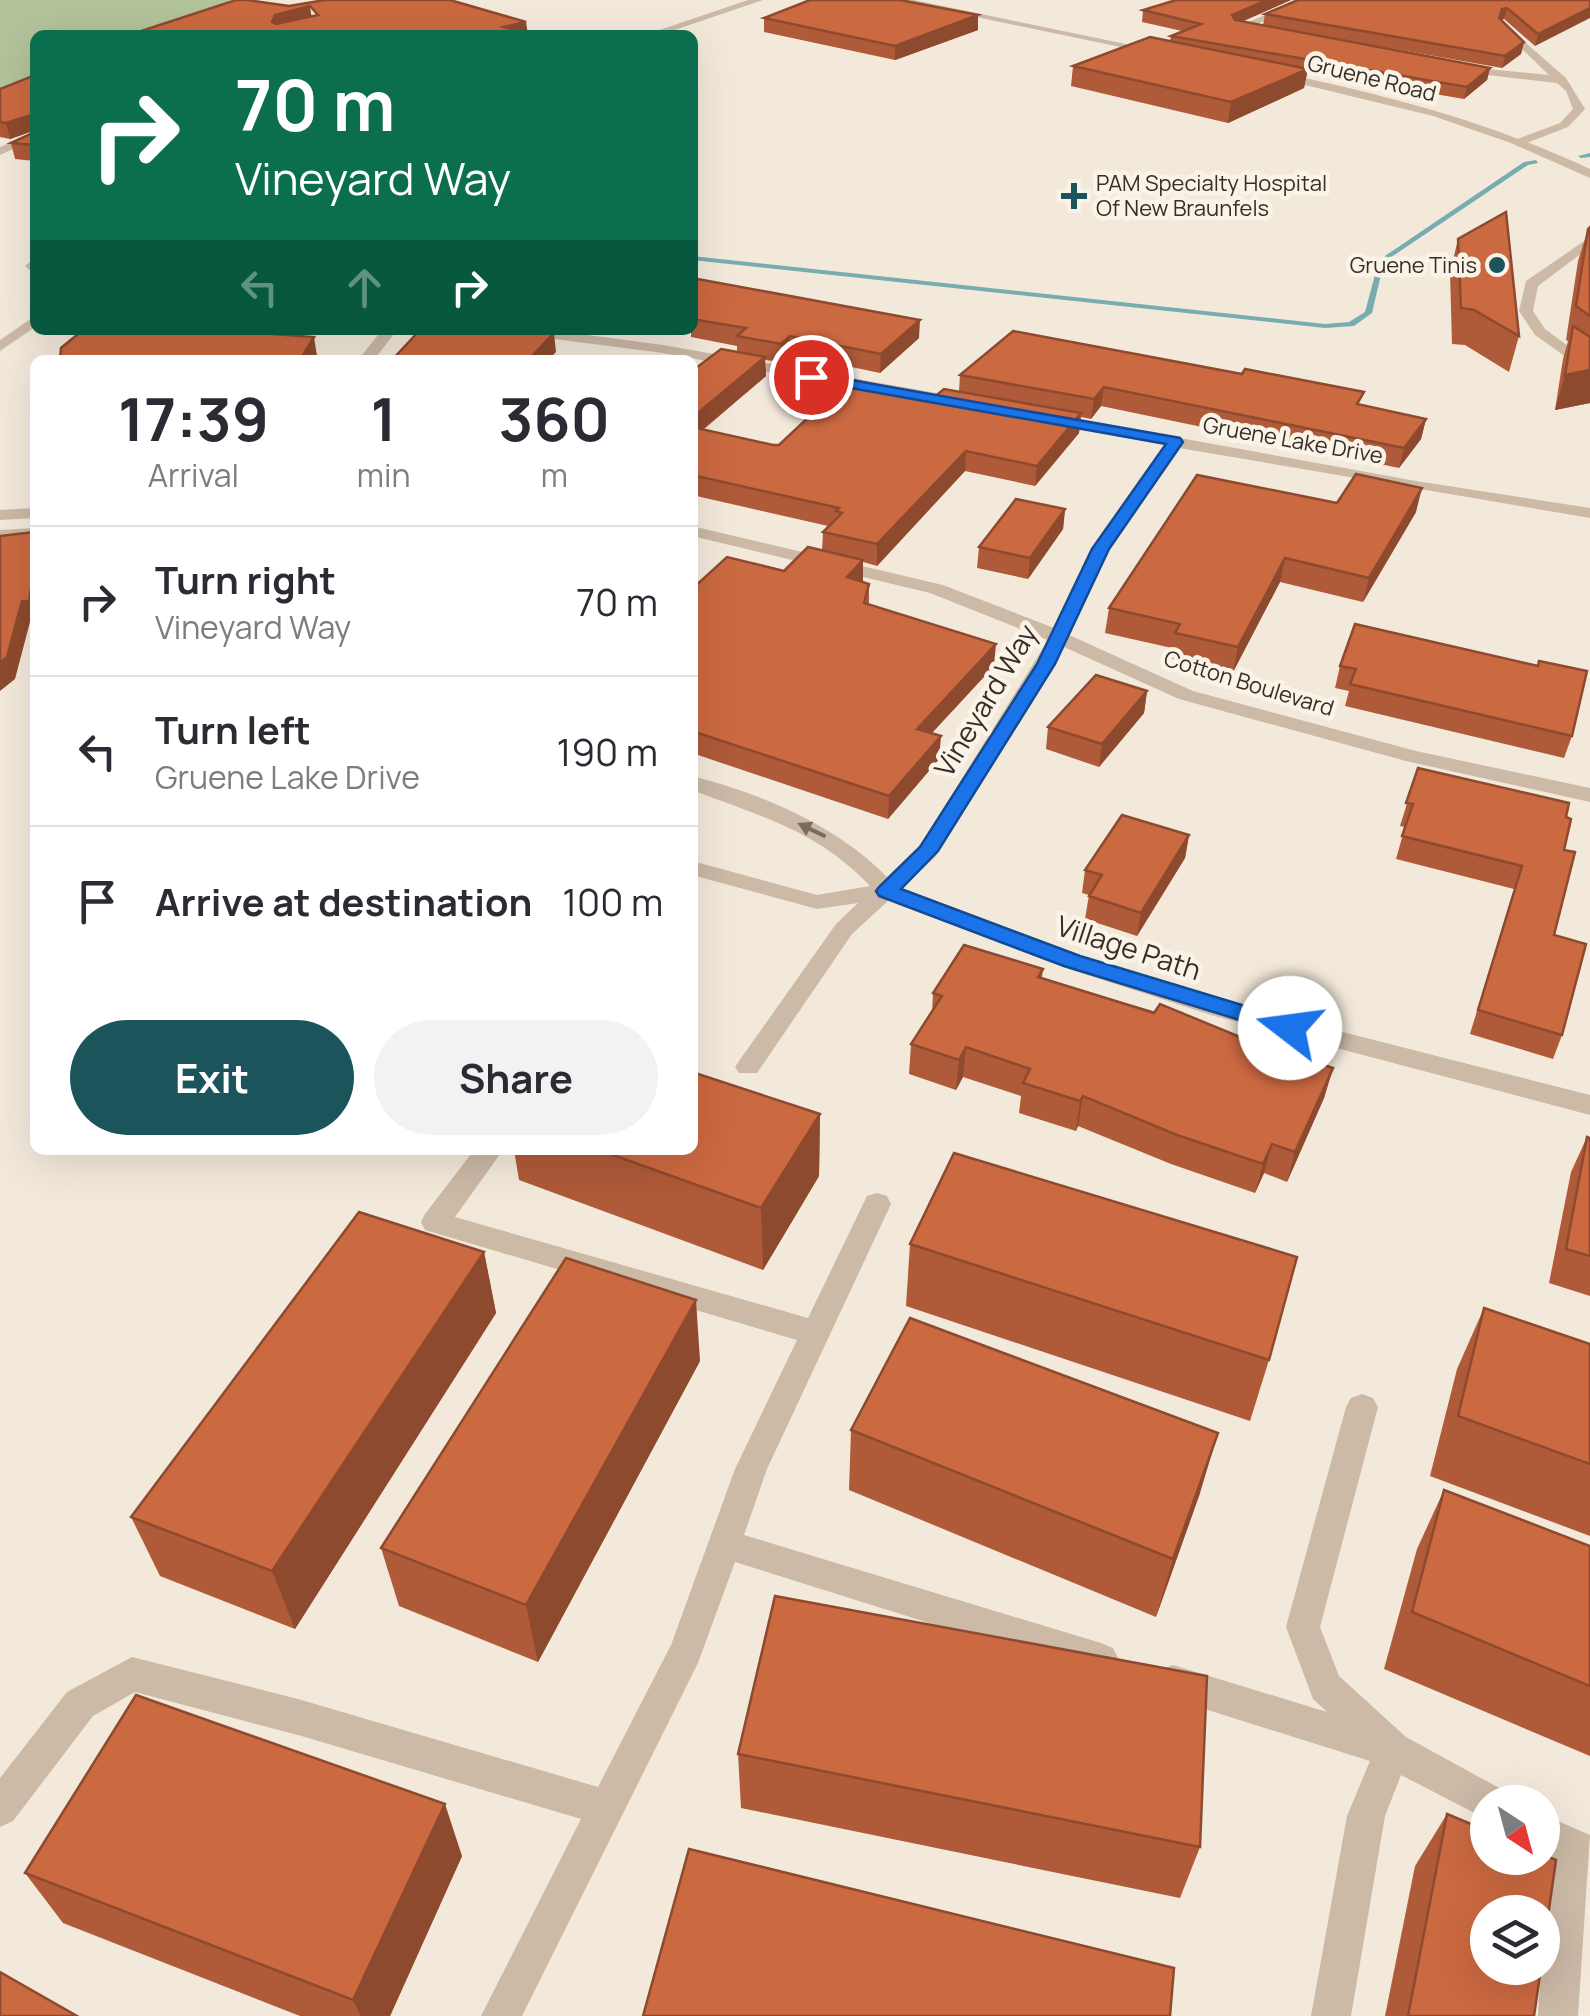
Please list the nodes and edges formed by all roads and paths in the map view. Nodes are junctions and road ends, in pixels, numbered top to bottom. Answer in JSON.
{"nodes":[{"id":1,"x":758,"y":0,"type":"edge"},
{"id":2,"x":900,"y":0,"type":"edge"},
{"id":3,"x":1308,"y":0,"type":"edge"},
{"id":4,"x":1502,"y":25,"type":"edge"},
{"id":5,"x":665,"y":30,"type":"edge"},
{"id":6,"x":1258,"y":32,"type":"edge"},
{"id":7,"x":1164,"y":53,"type":"edge"},
{"id":8,"x":1439,"y":66,"type":"edge"},
{"id":9,"x":1260,"y":72,"type":"edge"},
{"id":10,"x":1562,"y":80,"type":"junction"},
{"id":11,"x":30,"y":137,"type":"edge"},
{"id":12,"x":1518,"y":142,"type":"junction"},
{"id":13,"x":0,"y":151,"type":"edge"},
{"id":14,"x":1590,"y":174,"type":"edge"},
{"id":15,"x":1590,"y":241,"type":"edge"},
{"id":16,"x":30,"y":324,"type":"edge"},
{"id":17,"x":386,"y":335,"type":"edge"},
{"id":18,"x":555,"y":335,"type":"edge"},
{"id":19,"x":0,"y":347,"type":"edge"},
{"id":20,"x":370,"y":355,"type":"edge"},
{"id":21,"x":696,"y":355,"type":"edge"},
{"id":22,"x":698,"y":355,"type":"edge"},
{"id":23,"x":1590,"y":369,"type":"edge"},
{"id":24,"x":990,"y":408,"type":"edge"},
{"id":25,"x":1027,"y":415,"type":"edge"},
{"id":26,"x":1175,"y":442,"type":"junction"},
{"id":27,"x":30,"y":513,"type":"edge"},
{"id":28,"x":1590,"y":513,"type":"edge"},
{"id":29,"x":0,"y":514,"type":"edge"},
{"id":30,"x":698,"y":532,"type":"edge"},
{"id":31,"x":30,"y":533,"type":"edge"},
{"id":32,"x":0,"y":535,"type":"edge"},
{"id":33,"x":698,"y":544,"type":"edge"},
{"id":34,"x":788,"y":555,"type":"junction"},
{"id":35,"x":1058,"y":638,"type":"junction"},
{"id":36,"x":698,"y":784,"type":"edge"},
{"id":37,"x":1590,"y":796,"type":"edge"},
{"id":38,"x":698,"y":870,"type":"edge"},
{"id":39,"x":887,"y":891,"type":"junction"},
{"id":40,"x":748,"y":1067,"type":"dead end"},
{"id":41,"x":1590,"y":1106,"type":"edge"},
{"id":42,"x":484,"y":1155,"type":"edge"},
{"id":43,"x":877,"y":1204,"type":"dead end"},
{"id":44,"x":816,"y":1333,"type":"junction"},
{"id":45,"x":1362,"y":1407,"type":"dead end"},
{"id":46,"x":725,"y":1544,"type":"junction"},
{"id":47,"x":1394,"y":1750,"type":"junction"},
{"id":48,"x":1470,"y":1792,"type":"edge"},
{"id":49,"x":0,"y":1808,"type":"edge"},
{"id":50,"x":607,"y":1808,"type":"junction"},
{"id":51,"x":1567,"y":1844,"type":"edge"},
{"id":52,"x":501,"y":2016,"type":"edge"},
{"id":53,"x":1331,"y":2016,"type":"edge"},
{"id":54,"x":1558,"y":2016,"type":"edge"}],
"edges":[{"from":1,"to":5,"type":"street"},
{"from":2,"to":7,"type":"street"},
{"from":3,"to":6,"type":"street"},
{"from":4,"to":10,"type":"street"},
{"from":8,"to":10,"type":"street"},
{"from":9,"to":12,"type":"street","name":"Gruene Road"},
{"from":10,"to":12,"type":"street"},
{"from":11,"to":13,"type":"street"},
{"from":12,"to":14,"type":"street","name":"Gruene Road"},
{"from":15,"to":23,"type":"street"},
{"from":16,"to":19,"type":"street"},
{"from":17,"to":20,"type":"street"},
{"from":18,"to":21,"type":"street"},
{"from":22,"to":24,"type":"street"},
{"from":25,"to":26,"type":"street","name":"Gruene Lake Drive"},
{"from":26,"to":28,"type":"street","name":"Gruene Lake Drive"},
{"from":26,"to":35,"type":"street","name":"Vineyard Way"},
{"from":27,"to":29,"type":"street"},
{"from":30,"to":34,"type":"street","name":"Cotton Boulevard"},
{"from":31,"to":32,"type":"street"},
{"from":33,"to":34,"type":"street","name":"Cotton Boulevard"},
{"from":34,"to":35,"type":"street","name":"Cotton Boulevard"},
{"from":35,"to":37,"type":"street","name":"Cotton Boulevard"},
{"from":35,"to":39,"type":"street","name":"Vineyard Way"},
{"from":39,"to":36,"type":"street","name":"Village Path","one_way":true},
{"from":38,"to":39,"type":"street","name":"Village Path"},
{"from":39,"to":40,"type":"street","name":"Vineyard Way"},
{"from":39,"to":41,"type":"street","name":"Village Path"},
{"from":42,"to":44,"type":"street"},
{"from":43,"to":44,"type":"street"},
{"from":44,"to":46,"type":"street"},
{"from":45,"to":47,"type":"street"},
{"from":46,"to":47,"type":"street"},
{"from":46,"to":50,"type":"street"},
{"from":47,"to":48,"type":"street"},
{"from":47,"to":53,"type":"street"},
{"from":49,"to":50,"type":"street"},
{"from":50,"to":52,"type":"street"},
{"from":51,"to":54,"type":"street"}]}
